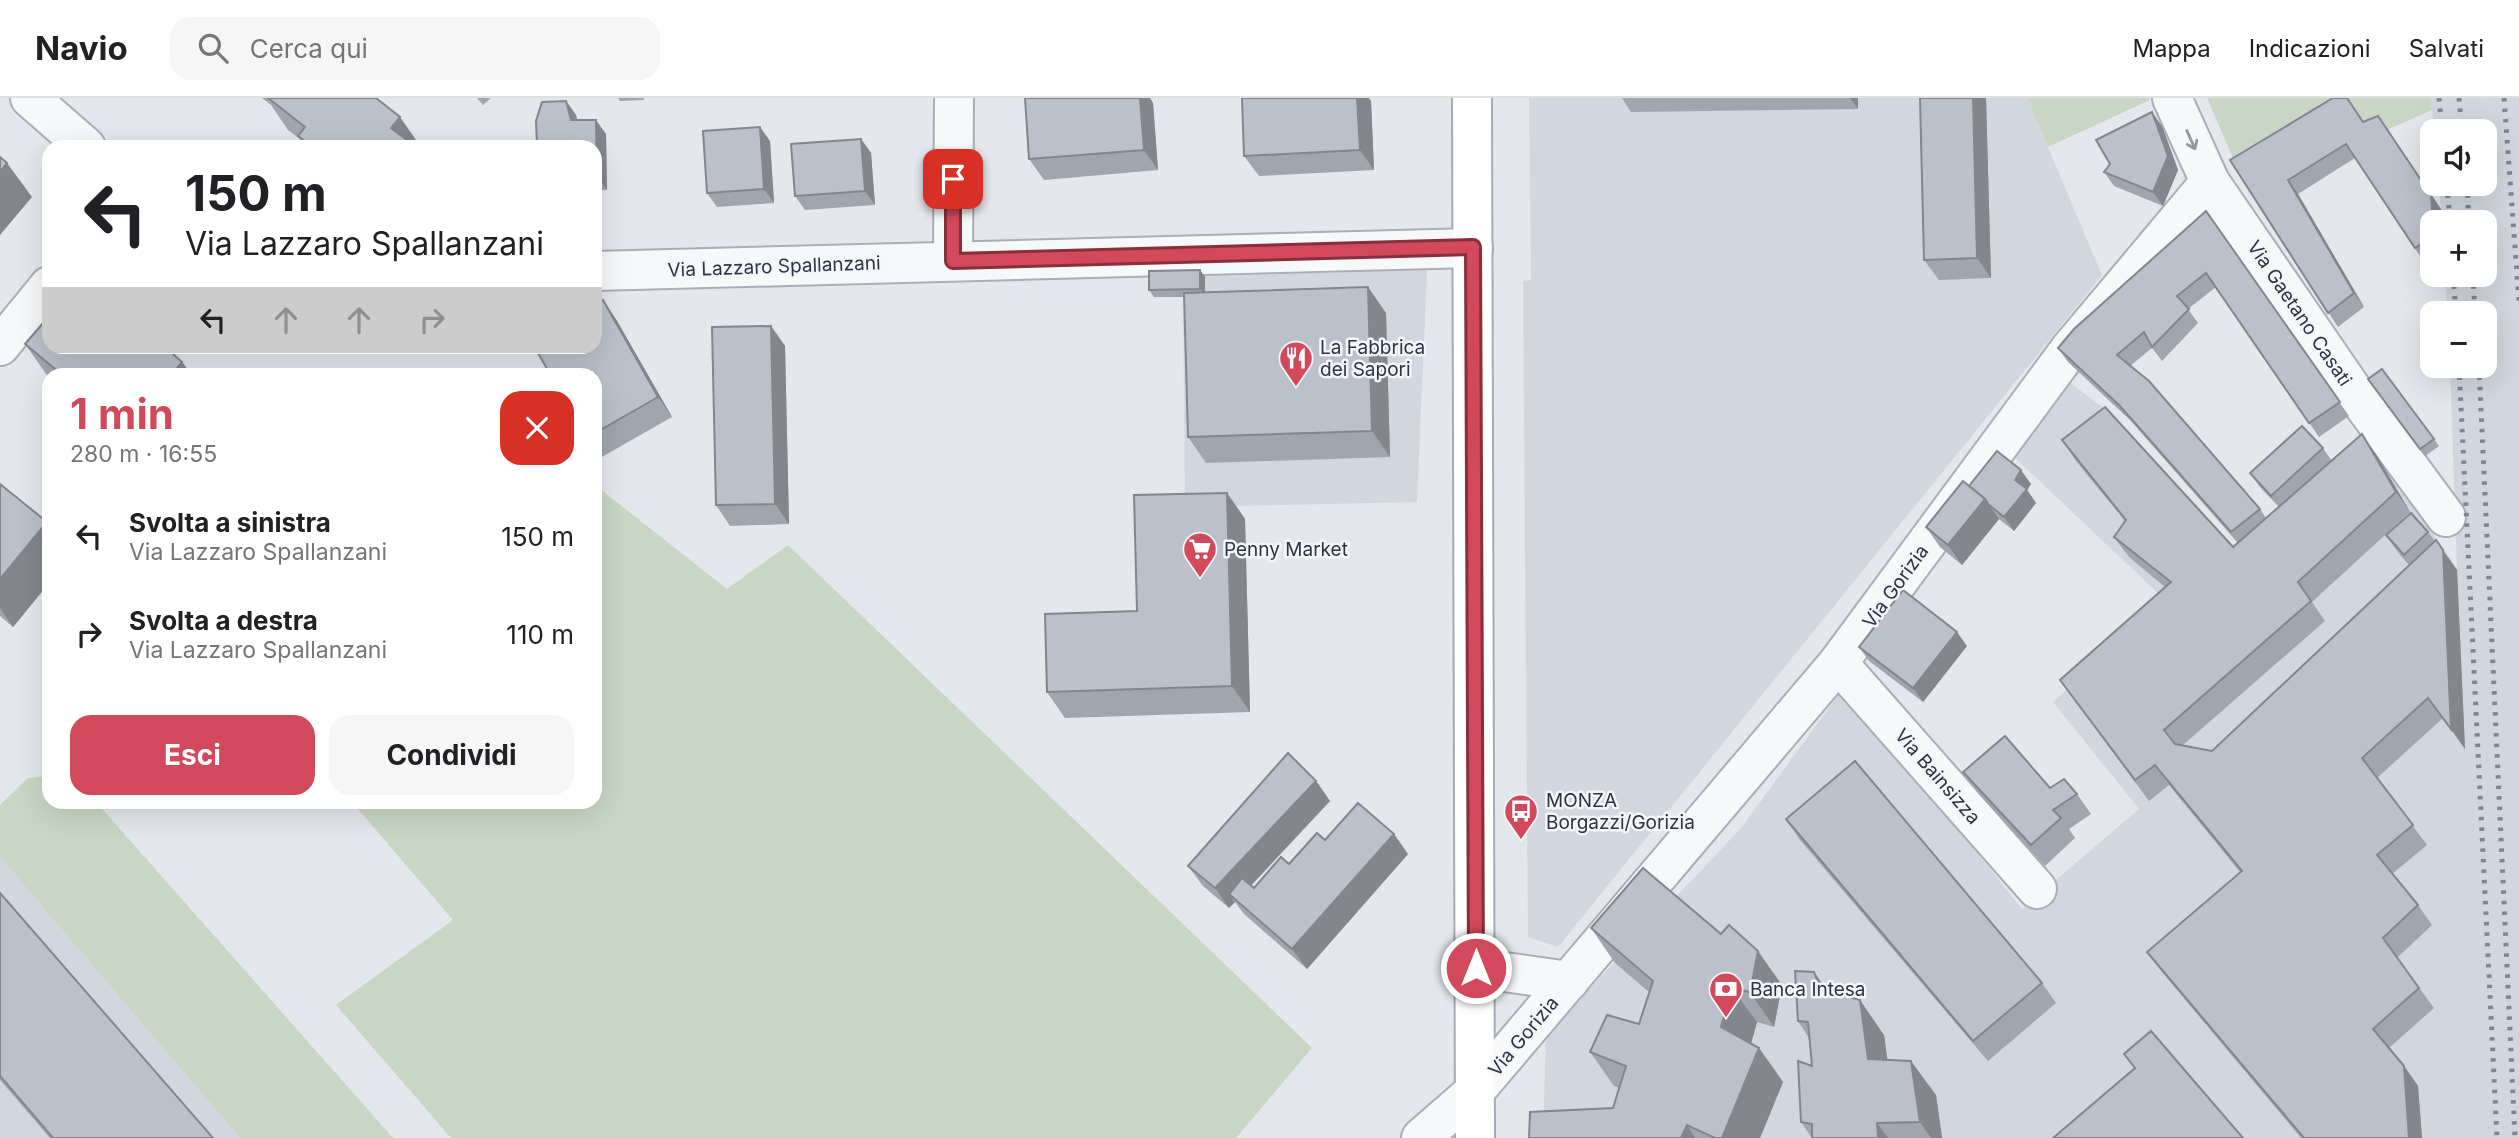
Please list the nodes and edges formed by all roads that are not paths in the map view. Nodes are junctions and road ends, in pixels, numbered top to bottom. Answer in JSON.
{"nodes":[{"id":1,"x":30,"y":98,"type":"edge"},
{"id":2,"x":954,"y":98,"type":"edge"},
{"id":3,"x":1472,"y":98,"type":"edge"},
{"id":4,"x":2172,"y":98,"type":"edge"},
{"id":5,"x":78,"y":140,"type":"edge"},
{"id":6,"x":2210,"y":182,"type":"junction"},
{"id":7,"x":1473,"y":247,"type":"junction"},
{"id":8,"x":953,"y":261,"type":"junction"},
{"id":9,"x":602,"y":271,"type":"edge"},
{"id":10,"x":42,"y":294,"type":"edge"},
{"id":11,"x":0,"y":345,"type":"edge"},
{"id":12,"x":2446,"y":517,"type":"dead end"},
{"id":13,"x":1838,"y":663,"type":"junction"},
{"id":14,"x":2037,"y":889,"type":"dead end"},
{"id":15,"x":1476,"y":968,"type":"junction"},
{"id":16,"x":1569,"y":981,"type":"junction"},
{"id":17,"x":1476,"y":1090,"type":"junction"},
{"id":18,"x":1421,"y":1138,"type":"edge"},
{"id":19,"x":1475,"y":1138,"type":"edge"}],
"edges":[{"from":1,"to":5,"type":"street"},
{"from":2,"to":8,"type":"street"},
{"from":3,"to":7,"type":"main road"},
{"from":4,"to":6,"type":"street","name":"Via Gaetano Casati","one_way":true},
{"from":6,"to":12,"type":"street","name":"Via Gaetano Casati"},
{"from":6,"to":13,"type":"street","name":"Via Gorizia"},
{"from":7,"to":8,"type":"street","name":"Via Lazzaro Spallanzani"},
{"from":7,"to":15,"type":"main road"},
{"from":8,"to":9,"type":"street","name":"Via Lazzaro Spallanzani"},
{"from":10,"to":11,"type":"street"},
{"from":13,"to":14,"type":"street","name":"Via Bainsizza"},
{"from":13,"to":16,"type":"street","name":"Via Gorizia"},
{"from":15,"to":16,"type":"street","name":"Via Gorizia"},
{"from":15,"to":17,"type":"main road"},
{"from":16,"to":17,"type":"street","name":"Via Gorizia"},
{"from":17,"to":18,"type":"street","name":"Via Gorizia"},
{"from":17,"to":19,"type":"main road"}]}
